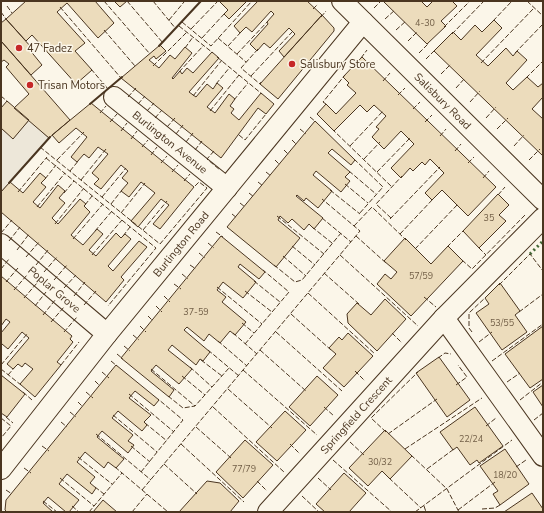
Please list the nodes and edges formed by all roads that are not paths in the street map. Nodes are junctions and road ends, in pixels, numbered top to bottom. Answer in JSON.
{"nodes":[{"id":1,"x":342,"y":1,"type":"edge"},
{"id":2,"x":363,"y":22,"type":"junction"},
{"id":3,"x":114,"y":97,"type":"dead end"},
{"id":4,"x":227,"y":188,"type":"junction"},
{"id":5,"x":543,"y":200,"type":"edge"},
{"id":6,"x":543,"y":218,"type":"edge"},
{"id":7,"x":1,"y":244,"type":"edge"},
{"id":8,"x":444,"y":318,"type":"junction"},
{"id":9,"x":107,"y":334,"type":"junction"},
{"id":10,"x":543,"y":456,"type":"edge"},
{"id":11,"x":1,"y":469,"type":"edge"},
{"id":12,"x":268,"y":512,"type":"edge"}],
"edges":[{"from":1,"to":2,"type":"street","name":"Salisbury Road"},
{"from":2,"to":4,"type":"street","name":"Burlington Road"},
{"from":2,"to":5,"type":"street","name":"Salisbury Road"},
{"from":3,"to":4,"type":"street","name":"Burlington Avenue"},
{"from":4,"to":9,"type":"street","name":"Burlington Road"},
{"from":6,"to":8,"type":"street","name":"Springfield Crescent"},
{"from":7,"to":9,"type":"street","name":"Poplar Grove"},
{"from":8,"to":10,"type":"street"},
{"from":8,"to":12,"type":"street","name":"Springfield Crescent"},
{"from":9,"to":11,"type":"street","name":"Burlington Road"}]}
